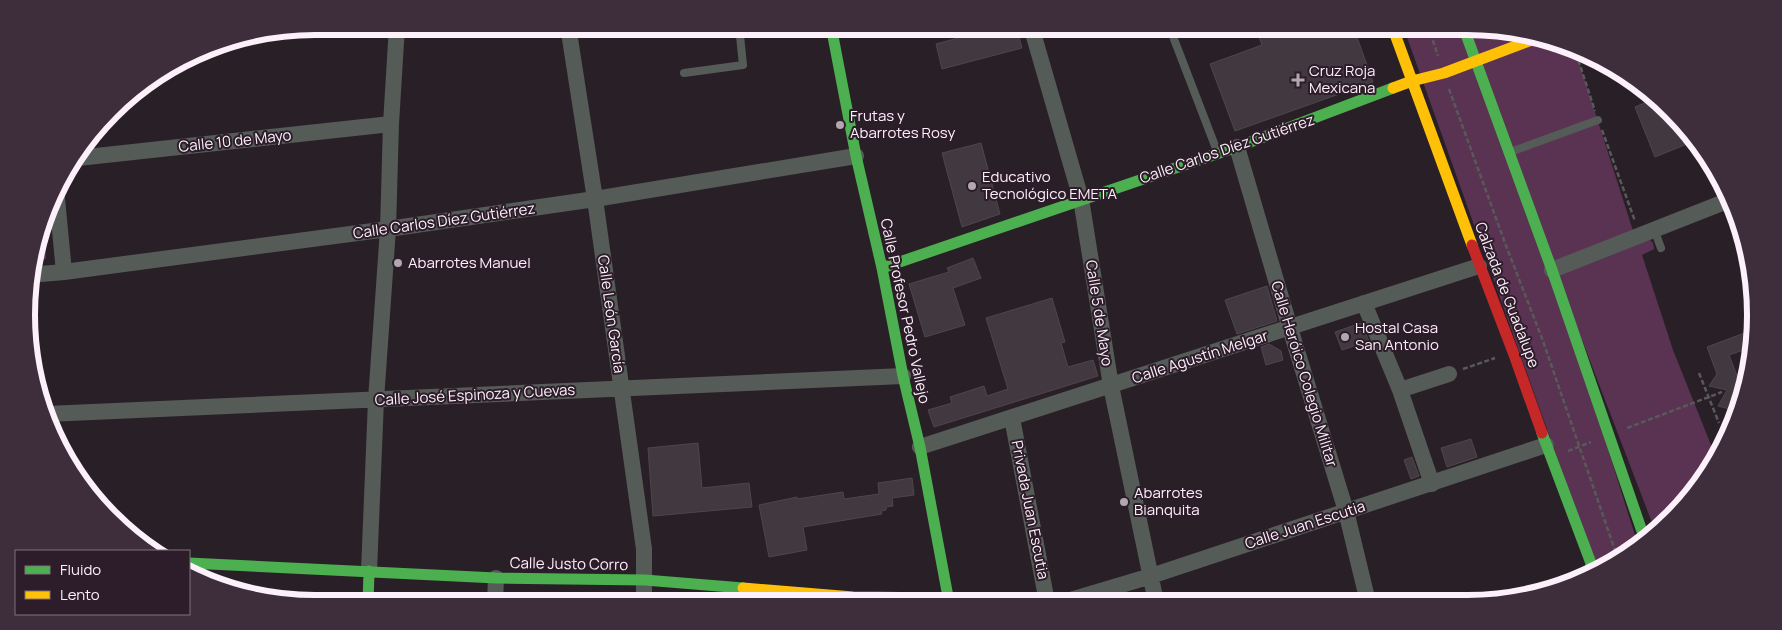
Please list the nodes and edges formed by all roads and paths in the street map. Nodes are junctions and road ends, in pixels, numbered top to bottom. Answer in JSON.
{"nodes":[{"id":1,"x":396,"y":35,"type":"edge"},
{"id":2,"x":569,"y":35,"type":"edge"},
{"id":3,"x":740,"y":35,"type":"edge"},
{"id":4,"x":833,"y":35,"type":"edge"},
{"id":5,"x":1033,"y":35,"type":"edge"},
{"id":6,"x":1172,"y":35,"type":"edge"},
{"id":7,"x":1395,"y":35,"type":"edge"},
{"id":8,"x":1431,"y":35,"type":"edge"},
{"id":9,"x":1466,"y":35,"type":"edge"},
{"id":10,"x":1527,"y":41,"type":"edge"},
{"id":11,"x":1578,"y":58,"type":"edge"},
{"id":12,"x":1474,"y":61,"type":"junction"},
{"id":13,"x":684,"y":73,"type":"dead end"},
{"id":14,"x":1444,"y":73,"type":"junction"},
{"id":15,"x":1412,"y":82,"type":"junction"},
{"id":16,"x":1598,"y":120,"type":"junction"},
{"id":17,"x":391,"y":124,"type":"junction"},
{"id":18,"x":1237,"y":147,"type":"junction"},
{"id":19,"x":1508,"y":152,"type":"junction"},
{"id":20,"x":1218,"y":153,"type":"junction"},
{"id":21,"x":856,"y":156,"type":"junction"},
{"id":22,"x":83,"y":157,"type":"edge"},
{"id":23,"x":596,"y":199,"type":"junction"},
{"id":24,"x":1081,"y":199,"type":"junction"},
{"id":25,"x":1723,"y":202,"type":"edge"},
{"id":26,"x":58,"y":205,"type":"edge"},
{"id":27,"x":388,"y":229,"type":"junction"},
{"id":28,"x":1647,"y":232,"type":"junction"},
{"id":29,"x":1661,"y":248,"type":"dead end"},
{"id":30,"x":1479,"y":266,"type":"junction"},
{"id":31,"x":882,"y":268,"type":"junction"},
{"id":32,"x":1552,"y":270,"type":"junction"},
{"id":33,"x":64,"y":272,"type":"junction"},
{"id":34,"x":38,"y":274,"type":"edge"},
{"id":35,"x":1364,"y":303,"type":"junction"},
{"id":36,"x":1290,"y":328,"type":"junction"},
{"id":37,"x":1513,"y":352,"type":"junction"},
{"id":38,"x":1699,"y":373,"type":"dead end"},
{"id":39,"x":1449,"y":374,"type":"joint"},
{"id":40,"x":902,"y":376,"type":"junction"},
{"id":41,"x":1111,"y":386,"type":"junction"},
{"id":42,"x":621,"y":387,"type":"junction"},
{"id":43,"x":1400,"y":390,"type":"junction"},
{"id":44,"x":1722,"y":392,"type":"dead end"},
{"id":45,"x":1708,"y":397,"type":"junction"},
{"id":46,"x":376,"y":400,"type":"junction"},
{"id":47,"x":53,"y":414,"type":"edge"},
{"id":48,"x":1012,"y":418,"type":"junction"},
{"id":49,"x":1719,"y":422,"type":"dead end"},
{"id":50,"x":1608,"y":436,"type":"junction"},
{"id":51,"x":920,"y":447,"type":"junction"},
{"id":52,"x":1579,"y":447,"type":"junction"},
{"id":53,"x":1548,"y":451,"type":"junction"},
{"id":54,"x":1432,"y":484,"type":"junction"},
{"id":55,"x":1346,"y":511,"type":"junction"},
{"id":56,"x":1643,"y":532,"type":"edge"},
{"id":57,"x":1616,"y":552,"type":"edge"},
{"id":58,"x":190,"y":563,"type":"edge"},
{"id":59,"x":1592,"y":566,"type":"edge"},
{"id":60,"x":368,"y":571,"type":"junction"},
{"id":61,"x":210,"y":572,"type":"edge"},
{"id":62,"x":1151,"y":576,"type":"junction"},
{"id":63,"x":496,"y":578,"type":"junction"},
{"id":64,"x":645,"y":580,"type":"junction"},
{"id":65,"x":368,"y":595,"type":"edge"},
{"id":66,"x":495,"y":595,"type":"edge"},
{"id":67,"x":644,"y":595,"type":"edge"},
{"id":68,"x":757,"y":595,"type":"edge"},
{"id":69,"x":947,"y":595,"type":"edge"},
{"id":70,"x":1047,"y":595,"type":"edge"},
{"id":71,"x":1087,"y":595,"type":"edge"},
{"id":72,"x":1155,"y":595,"type":"edge"},
{"id":73,"x":1366,"y":595,"type":"edge"}],
"edges":[{"from":1,"to":17,"type":"street"},
{"from":2,"to":23,"type":"street","name":"Calle León García"},
{"from":3,"to":13,"type":"lane"},
{"from":4,"to":21,"type":"street","name":"Calle Profesor Pedro Vallejo"},
{"from":5,"to":24,"type":"street","name":"Calle 5 de Mayo"},
{"from":6,"to":20,"type":"lane"},
{"from":7,"to":15,"type":"street","name":"Calzada de Guadalupe"},
{"from":8,"to":14,"type":"path","name":"Calzada de Guadalupe"},
{"from":9,"to":12,"type":"street"},
{"from":10,"to":12,"type":"street","name":"Calle Carlos Díez Gutiérrez"},
{"from":11,"to":16,"type":"path"},
{"from":12,"to":14,"type":"street","name":"Calle Carlos Díez Gutiérrez"},
{"from":12,"to":19,"type":"street"},
{"from":14,"to":15,"type":"street","name":"Calle Carlos Díez Gutiérrez"},
{"from":14,"to":52,"type":"path","name":"Calzada de Guadalupe"},
{"from":15,"to":18,"type":"street","name":"Calle Carlos Díez Gutiérrez"},
{"from":15,"to":30,"type":"street","name":"Calzada de Guadalupe"},
{"from":16,"to":19,"type":"lane"},
{"from":16,"to":28,"type":"path"},
{"from":17,"to":22,"type":"street","name":"Calle 10 de Mayo"},
{"from":17,"to":27,"type":"street"},
{"from":18,"to":20,"type":"street","name":"Calle Carlos Díez Gutiérrez"},
{"from":18,"to":36,"type":"street","name":"Calle Heróico Colegio Militar"},
{"from":19,"to":32,"type":"street"},
{"from":20,"to":24,"type":"street","name":"Calle Carlos Díez Gutiérrez"},
{"from":21,"to":23,"type":"street","name":"Calle Carlos Díez Gutiérrez"},
{"from":21,"to":31,"type":"street","name":"Calle Profesor Pedro Vallejo"},
{"from":23,"to":27,"type":"street","name":"Calle Carlos Díez Gutiérrez"},
{"from":23,"to":42,"type":"street","name":"Calle León García"},
{"from":24,"to":31,"type":"street","name":"Calle Carlos Díez Gutiérrez"},
{"from":24,"to":41,"type":"street","name":"Calle 5 de Mayo"},
{"from":25,"to":28,"type":"street"},
{"from":26,"to":33,"type":"street"},
{"from":27,"to":33,"type":"street","name":"Calle Carlos Díez Gutiérrez"},
{"from":27,"to":46,"type":"street"},
{"from":28,"to":29,"type":"lane"},
{"from":28,"to":32,"type":"street"},
{"from":30,"to":35,"type":"street","name":"Calle Agustín Melgar"},
{"from":30,"to":37,"type":"street","name":"Calzada de Guadalupe"},
{"from":31,"to":40,"type":"street","name":"Calle Profesor Pedro Vallejo"},
{"from":32,"to":50,"type":"street"},
{"from":33,"to":34,"type":"street","name":"Calle Carlos Díez Gutiérrez"},
{"from":35,"to":36,"type":"street","name":"Calle Agustín Melgar"},
{"from":35,"to":43,"type":"street"},
{"from":36,"to":41,"type":"street","name":"Calle Agustín Melgar"},
{"from":36,"to":55,"type":"street","name":"Calle Heróico Colegio Militar"},
{"from":37,"to":39,"type":"path"},
{"from":37,"to":53,"type":"street","name":"Calzada de Guadalupe"},
{"from":38,"to":45,"type":"path"},
{"from":39,"to":43,"type":"street"},
{"from":40,"to":42,"type":"street","name":"Calle José Espinoza y Cuevas"},
{"from":40,"to":51,"type":"street","name":"Calle Profesor Pedro Vallejo"},
{"from":41,"to":48,"type":"street","name":"Calle Agustín Melgar"},
{"from":41,"to":62,"type":"street","name":"Calle 5 de Mayo"},
{"from":42,"to":46,"type":"street","name":"Calle José Espinoza y Cuevas"},
{"from":42,"to":64,"type":"street","name":"Calle León García"},
{"from":43,"to":54,"type":"street"},
{"from":44,"to":45,"type":"path"},
{"from":45,"to":49,"type":"path"},
{"from":45,"to":50,"type":"path"},
{"from":46,"to":47,"type":"street","name":"Calle José Espinoza y Cuevas"},
{"from":46,"to":60,"type":"street"},
{"from":48,"to":51,"type":"street","name":"Calle Agustín Melgar"},
{"from":48,"to":70,"type":"street","name":"Privada Juan Escutia"},
{"from":50,"to":52,"type":"path"},
{"from":50,"to":56,"type":"street"},
{"from":51,"to":69,"type":"street","name":"Calle Profesor Pedro Vallejo"},
{"from":52,"to":53,"type":"path"},
{"from":52,"to":57,"type":"path","name":"Calzada de Guadalupe"},
{"from":53,"to":54,"type":"street","name":"Calle Juan Escutia"},
{"from":53,"to":59,"type":"street","name":"Calzada de Guadalupe"},
{"from":54,"to":55,"type":"street","name":"Calle Juan Escutia"},
{"from":55,"to":62,"type":"street","name":"Calle Juan Escutia"},
{"from":55,"to":73,"type":"street","name":"Calle Heróico Colegio Militar"},
{"from":58,"to":61,"type":"street","name":"Calle Justo Corro"},
{"from":60,"to":61,"type":"street","name":"Calle Justo Corro"},
{"from":60,"to":63,"type":"street","name":"Calle Justo Corro"},
{"from":60,"to":65,"type":"street"},
{"from":62,"to":71,"type":"street","name":"Calle Juan Escutia"},
{"from":62,"to":72,"type":"street","name":"Calle 5 de Mayo"},
{"from":63,"to":64,"type":"street","name":"Calle Justo Corro"},
{"from":63,"to":66,"type":"street"},
{"from":64,"to":67,"type":"street","name":"Calle León García"},
{"from":64,"to":68,"type":"street","name":"Calle Justo Corro"}]}
